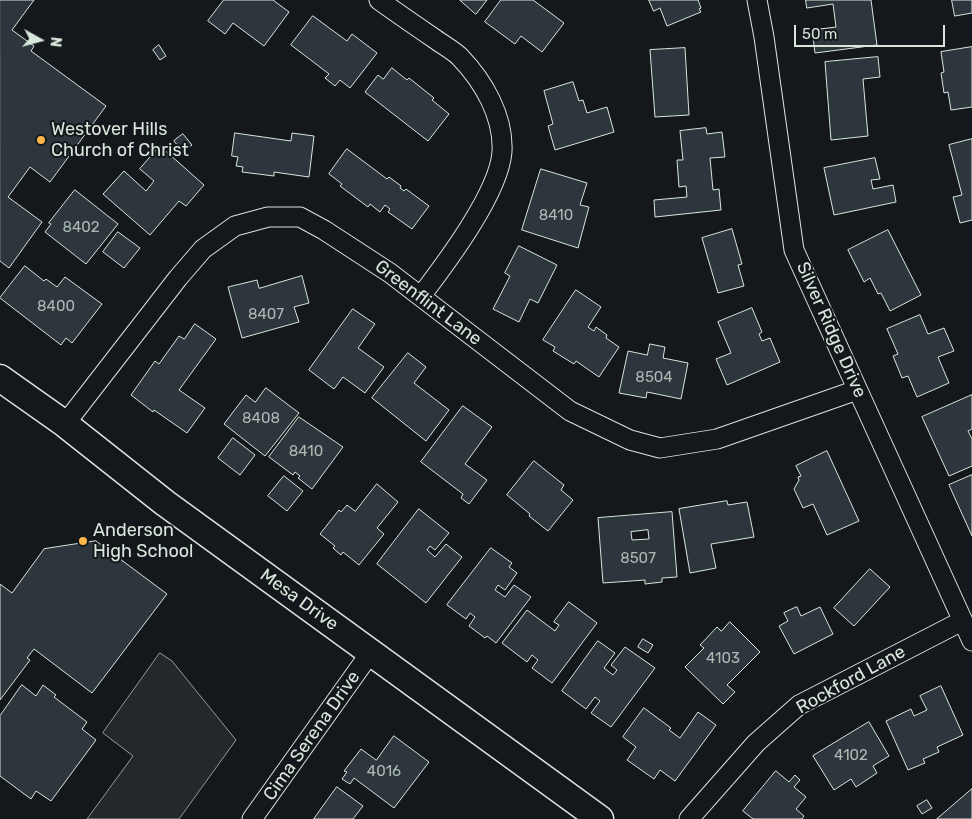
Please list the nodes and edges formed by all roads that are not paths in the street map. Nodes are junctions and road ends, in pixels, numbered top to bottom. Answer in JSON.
{"nodes":[{"id":1,"x":378,"y":0,"type":"edge"},
{"id":2,"x":757,"y":0,"type":"edge"},
{"id":3,"x":420,"y":296,"type":"junction"},
{"id":4,"x":0,"y":378,"type":"edge"},
{"id":5,"x":857,"y":390,"type":"junction"},
{"id":6,"x":65,"y":424,"type":"junction"},
{"id":7,"x":962,"y":621,"type":"junction"},
{"id":8,"x":972,"y":641,"type":"edge"},
{"id":9,"x":371,"y":652,"type":"junction"},
{"id":10,"x":252,"y":819,"type":"edge"},
{"id":11,"x":600,"y":819,"type":"edge"},
{"id":12,"x":689,"y":819,"type":"edge"}],
"edges":[{"from":1,"to":3,"type":"street"},
{"from":2,"to":5,"type":"street","name":"Silver Ridge Drive"},
{"from":3,"to":5,"type":"street","name":"Greenflint Lane"},
{"from":3,"to":6,"type":"street","name":"Greenflint Lane"},
{"from":4,"to":6,"type":"street","name":"Mesa Drive"},
{"from":5,"to":7,"type":"street","name":"Silver Ridge Drive"},
{"from":6,"to":9,"type":"street","name":"Mesa Drive"},
{"from":7,"to":8,"type":"street","name":"Silver Ridge Drive"},
{"from":7,"to":12,"type":"street","name":"Rockford Lane"},
{"from":9,"to":10,"type":"street","name":"Cima Serena Drive"},
{"from":9,"to":11,"type":"street","name":"Mesa Drive"}]}
